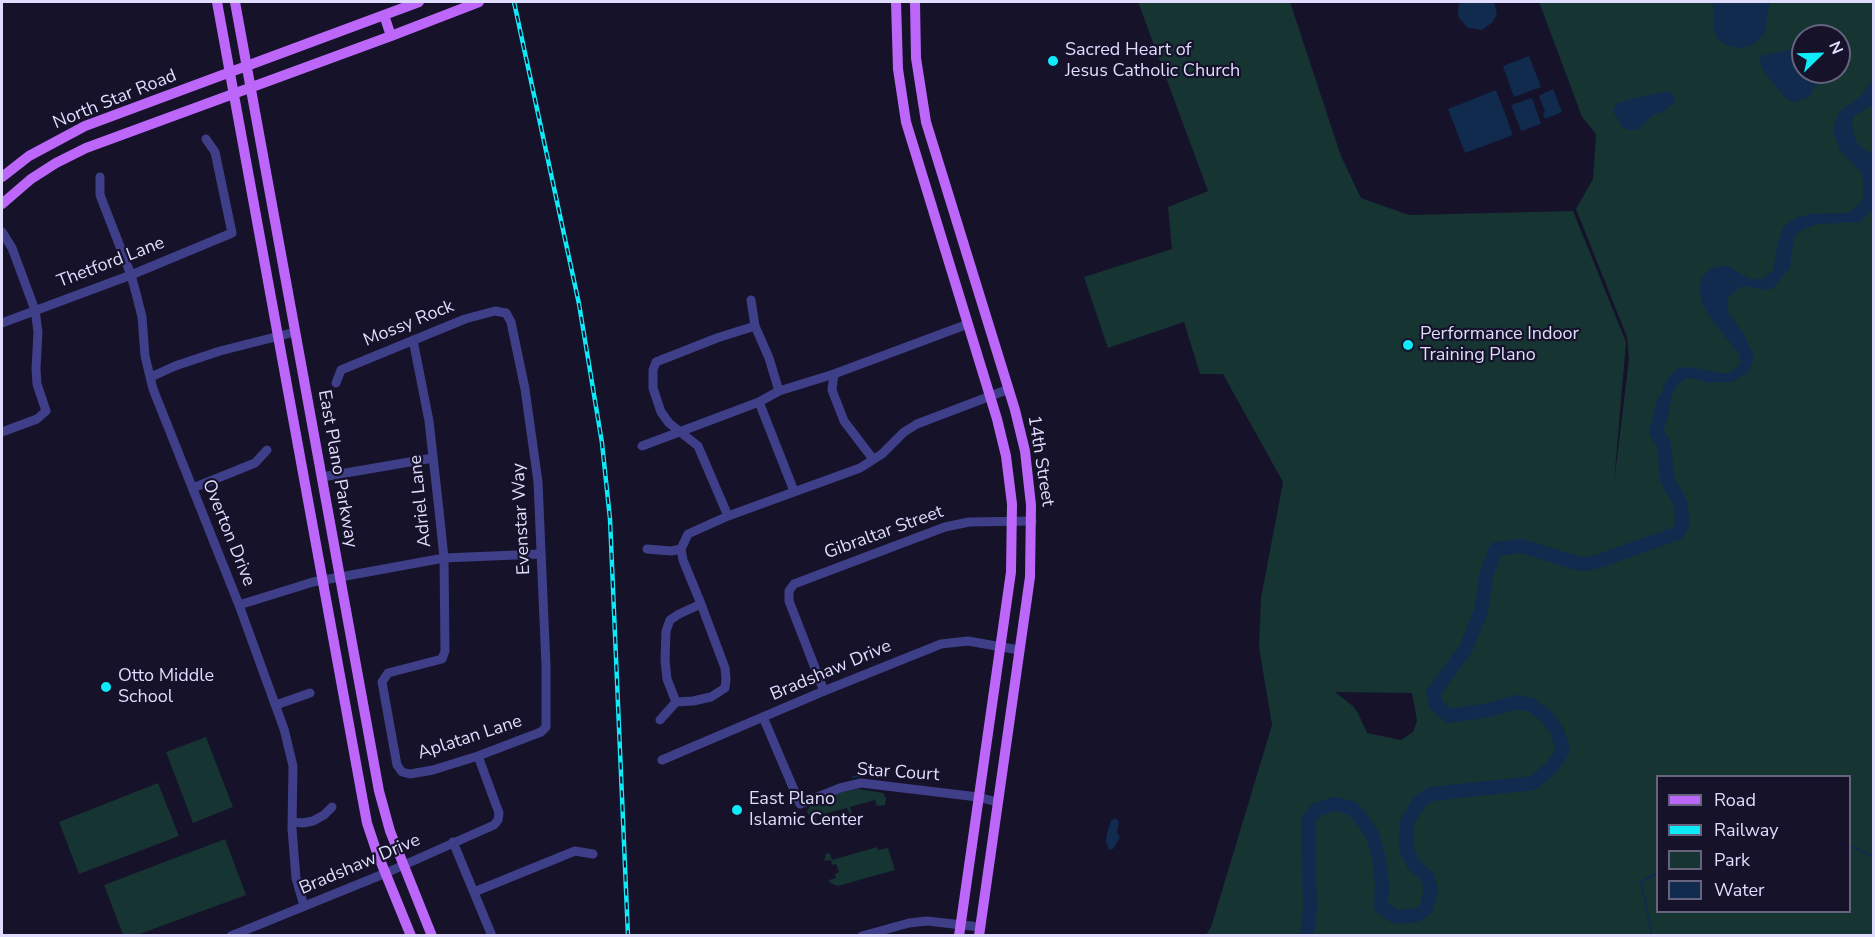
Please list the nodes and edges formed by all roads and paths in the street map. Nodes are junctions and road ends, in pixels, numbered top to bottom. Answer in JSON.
{"nodes":[{"id":1,"x":217,"y":2,"type":"edge"},
{"id":2,"x":236,"y":2,"type":"edge"},
{"id":3,"x":419,"y":2,"type":"edge"},
{"id":4,"x":479,"y":2,"type":"edge"},
{"id":5,"x":896,"y":3,"type":"edge"},
{"id":6,"x":915,"y":3,"type":"edge"},
{"id":7,"x":384,"y":15,"type":"junction"},
{"id":8,"x":391,"y":36,"type":"junction"},
{"id":9,"x":247,"y":67,"type":"junction"},
{"id":10,"x":230,"y":73,"type":"junction"},
{"id":11,"x":250,"y":88,"type":"junction"},
{"id":12,"x":234,"y":94,"type":"junction"},
{"id":13,"x":62,"y":137,"type":"junction"},
{"id":14,"x":206,"y":140,"type":"dead end"},
{"id":15,"x":931,"y":140,"type":"junction"},
{"id":16,"x":912,"y":145,"type":"junction"},
{"id":17,"x":72,"y":155,"type":"junction"},
{"id":18,"x":2,"y":177,"type":"edge"},
{"id":19,"x":100,"y":177,"type":"dead end"},
{"id":20,"x":2,"y":204,"type":"edge"},
{"id":21,"x":272,"y":206,"type":"junction"},
{"id":22,"x":255,"y":208,"type":"junction"},
{"id":23,"x":2,"y":232,"type":"edge"},
{"id":24,"x":960,"y":232,"type":"junction"},
{"id":25,"x":941,"y":238,"type":"junction"},
{"id":26,"x":131,"y":275,"type":"junction"},
{"id":27,"x":751,"y":300,"type":"dead end"},
{"id":28,"x":35,"y":310,"type":"junction"},
{"id":29,"x":506,"y":313,"type":"joint"},
{"id":30,"x":2,"y":323,"type":"edge"},
{"id":31,"x":968,"y":324,"type":"junction"},
{"id":32,"x":755,"y":326,"type":"junction"},
{"id":33,"x":295,"y":332,"type":"junction"},
{"id":34,"x":278,"y":336,"type":"junction"},
{"id":35,"x":413,"y":340,"type":"junction"},
{"id":36,"x":834,"y":374,"type":"junction"},
{"id":37,"x":151,"y":377,"type":"junction"},
{"id":38,"x":336,"y":383,"type":"dead end"},
{"id":39,"x":1009,"y":389,"type":"junction"},
{"id":40,"x":779,"y":391,"type":"junction"},
{"id":41,"x":990,"y":396,"type":"junction"},
{"id":42,"x":759,"y":402,"type":"junction"},
{"id":43,"x":2,"y":432,"type":"edge"},
{"id":44,"x":680,"y":432,"type":"junction"},
{"id":45,"x":642,"y":446,"type":"dead end"},
{"id":46,"x":267,"y":450,"type":"dead end"},
{"id":47,"x":433,"y":458,"type":"junction"},
{"id":48,"x":873,"y":459,"type":"junction"},
{"id":49,"x":322,"y":477,"type":"junction"},
{"id":50,"x":193,"y":488,"type":"junction"},
{"id":51,"x":794,"y":491,"type":"junction"},
{"id":52,"x":728,"y":516,"type":"junction"},
{"id":53,"x":1032,"y":521,"type":"junction"},
{"id":54,"x":1013,"y":522,"type":"junction"},
{"id":55,"x":646,"y":549,"type":"dead end"},
{"id":56,"x":681,"y":549,"type":"junction"},
{"id":57,"x":540,"y":554,"type":"junction"},
{"id":58,"x":444,"y":558,"type":"junction"},
{"id":59,"x":340,"y":577,"type":"junction"},
{"id":60,"x":322,"y":580,"type":"junction"},
{"id":61,"x":701,"y":604,"type":"junction"},
{"id":62,"x":240,"y":606,"type":"junction"},
{"id":63,"x":1000,"y":646,"type":"junction"},
{"id":64,"x":1019,"y":650,"type":"junction"},
{"id":65,"x":824,"y":691,"type":"junction"},
{"id":66,"x":310,"y":693,"type":"dead end"},
{"id":67,"x":676,"y":702,"type":"junction"},
{"id":68,"x":276,"y":705,"type":"junction"},
{"id":69,"x":763,"y":717,"type":"junction"},
{"id":70,"x":660,"y":720,"type":"dead end"},
{"id":71,"x":546,"y":726,"type":"joint"},
{"id":72,"x":478,"y":756,"type":"junction"},
{"id":73,"x":662,"y":760,"type":"dead end"},
{"id":74,"x":402,"y":772,"type":"joint"},
{"id":75,"x":978,"y":797,"type":"junction"},
{"id":76,"x":997,"y":802,"type":"junction"},
{"id":77,"x":332,"y":807,"type":"dead end"},
{"id":78,"x":292,"y":822,"type":"junction"},
{"id":79,"x":453,"y":842,"type":"junction"},
{"id":80,"x":593,"y":854,"type":"dead end"},
{"id":81,"x":403,"y":865,"type":"junction"},
{"id":82,"x":386,"y":873,"type":"junction"},
{"id":83,"x":474,"y":892,"type":"junction"},
{"id":84,"x":304,"y":906,"type":"junction"},
{"id":85,"x":960,"y":930,"type":"edge"},
{"id":86,"x":251,"y":932,"type":"edge"},
{"id":87,"x":979,"y":932,"type":"edge"},
{"id":88,"x":231,"y":936,"type":"edge"},
{"id":89,"x":411,"y":936,"type":"edge"},
{"id":90,"x":432,"y":936,"type":"edge"},
{"id":91,"x":492,"y":936,"type":"edge"},
{"id":92,"x":862,"y":936,"type":"edge"}],
"edges":[{"from":1,"to":10,"type":"main road","name":"East Plano Parkway"},
{"from":2,"to":9,"type":"main road","name":"East Plano Parkway"},
{"from":3,"to":7,"type":"main road","name":"North Star Road"},
{"from":4,"to":8,"type":"main road","name":"North Star Road"},
{"from":5,"to":6,"type":"main road"},
{"from":5,"to":16,"type":"main road","name":"14th Street"},
{"from":6,"to":15,"type":"main road","name":"14th Street"},
{"from":7,"to":8,"type":"main road"},
{"from":7,"to":9,"type":"main road","name":"North Star Road"},
{"from":8,"to":11,"type":"main road","name":"North Star Road"},
{"from":9,"to":10,"type":"main road","name":"North Star Road"},
{"from":9,"to":11,"type":"main road","name":"East Plano Parkway"},
{"from":10,"to":12,"type":"main road","name":"East Plano Parkway"},
{"from":10,"to":13,"type":"main road","name":"North Star Road"},
{"from":11,"to":12,"type":"main road","name":"North Star Road"},
{"from":11,"to":21,"type":"main road","name":"East Plano Parkway"},
{"from":12,"to":17,"type":"main road","name":"North Star Road"},
{"from":12,"to":22,"type":"main road","name":"East Plano Parkway"},
{"from":13,"to":17,"type":"main road"},
{"from":13,"to":18,"type":"main road","name":"North Star Road"},
{"from":14,"to":26,"type":"street","name":"Thetford Lane"},
{"from":15,"to":16,"type":"main road"},
{"from":15,"to":24,"type":"main road","name":"14th Street"},
{"from":16,"to":25,"type":"main road","name":"14th Street"},
{"from":17,"to":20,"type":"main road","name":"North Star Road"},
{"from":19,"to":26,"type":"street","name":"Overton Drive"},
{"from":21,"to":22,"type":"main road"},
{"from":21,"to":33,"type":"main road","name":"East Plano Parkway"},
{"from":22,"to":34,"type":"main road","name":"East Plano Parkway"},
{"from":23,"to":28,"type":"street"},
{"from":24,"to":25,"type":"main road"},
{"from":24,"to":39,"type":"main road","name":"14th Street"},
{"from":25,"to":31,"type":"main road","name":"14th Street"},
{"from":26,"to":28,"type":"street","name":"Thetford Lane"},
{"from":26,"to":37,"type":"street","name":"Overton Drive"},
{"from":27,"to":32,"type":"street"},
{"from":28,"to":30,"type":"street","name":"Thetford Lane"},
{"from":28,"to":43,"type":"street"},
{"from":29,"to":35,"type":"street","name":"Mossy Rock"},
{"from":29,"to":57,"type":"street","name":"Evenstar Way"},
{"from":31,"to":36,"type":"street"},
{"from":31,"to":41,"type":"main road","name":"14th Street"},
{"from":32,"to":40,"type":"street"},
{"from":32,"to":44,"type":"street"},
{"from":33,"to":34,"type":"street"},
{"from":33,"to":49,"type":"main road","name":"East Plano Parkway"},
{"from":34,"to":37,"type":"street"},
{"from":34,"to":60,"type":"main road","name":"East Plano Parkway"},
{"from":35,"to":38,"type":"street","name":"Mossy Rock"},
{"from":35,"to":47,"type":"street","name":"Adriel Lane"},
{"from":36,"to":40,"type":"street"},
{"from":36,"to":48,"type":"street"},
{"from":37,"to":50,"type":"street","name":"Overton Drive"},
{"from":39,"to":41,"type":"street"},
{"from":39,"to":53,"type":"main road","name":"14th Street"},
{"from":40,"to":42,"type":"street"},
{"from":41,"to":48,"type":"street"},
{"from":41,"to":54,"type":"main road","name":"14th Street"},
{"from":42,"to":44,"type":"street"},
{"from":42,"to":51,"type":"street"},
{"from":44,"to":45,"type":"street"},
{"from":44,"to":52,"type":"street"},
{"from":46,"to":50,"type":"street"},
{"from":47,"to":49,"type":"street"},
{"from":47,"to":58,"type":"street","name":"Adriel Lane"},
{"from":48,"to":51,"type":"street"},
{"from":49,"to":59,"type":"main road","name":"East Plano Parkway"},
{"from":50,"to":62,"type":"street","name":"Overton Drive"},
{"from":51,"to":52,"type":"street"},
{"from":52,"to":56,"type":"street"},
{"from":53,"to":54,"type":"street","name":"Gibraltar Street"},
{"from":53,"to":64,"type":"main road","name":"14th Street"},
{"from":54,"to":63,"type":"main road","name":"14th Street"},
{"from":54,"to":65,"type":"street","name":"Gibraltar Street"},
{"from":55,"to":56,"type":"street"},
{"from":56,"to":61,"type":"street"},
{"from":57,"to":58,"type":"street"},
{"from":57,"to":71,"type":"street","name":"Evenstar Way"},
{"from":58,"to":59,"type":"street"},
{"from":58,"to":74,"type":"street","name":"Adriel Lane"},
{"from":59,"to":60,"type":"street"},
{"from":59,"to":81,"type":"main road","name":"East Plano Parkway"},
{"from":60,"to":62,"type":"street"},
{"from":60,"to":82,"type":"main road","name":"East Plano Parkway"},
{"from":61,"to":67,"type":"street"},
{"from":61,"to":67,"type":"street"},
{"from":62,"to":68,"type":"street","name":"Overton Drive"},
{"from":63,"to":64,"type":"street","name":"Bradshaw Drive"},
{"from":63,"to":65,"type":"street","name":"Bradshaw Drive"},
{"from":63,"to":75,"type":"main road","name":"14th Street"},
{"from":64,"to":76,"type":"main road","name":"14th Street"},
{"from":65,"to":69,"type":"street","name":"Bradshaw Drive"},
{"from":66,"to":68,"type":"street"},
{"from":67,"to":70,"type":"street"},
{"from":68,"to":78,"type":"street","name":"Overton Drive"},
{"from":69,"to":73,"type":"street","name":"Bradshaw Drive"},
{"from":69,"to":75,"type":"street","name":"Star Court"},
{"from":71,"to":72,"type":"street","name":"Aplatan Lane"},
{"from":72,"to":74,"type":"street","name":"Aplatan Lane"},
{"from":72,"to":79,"type":"street","name":"Bradshaw Drive"},
{"from":75,"to":76,"type":"street","name":"Star Court"},
{"from":75,"to":85,"type":"main road","name":"14th Street"},
{"from":76,"to":87,"type":"main road","name":"14th Street"},
{"from":77,"to":78,"type":"street"},
{"from":78,"to":84,"type":"street","name":"Overton Drive"},
{"from":79,"to":81,"type":"street","name":"Bradshaw Drive"},
{"from":79,"to":83,"type":"street"},
{"from":80,"to":83,"type":"street"},
{"from":81,"to":82,"type":"street","name":"Bradshaw Drive"},
{"from":81,"to":90,"type":"main road","name":"East Plano Parkway"},
{"from":82,"to":84,"type":"street","name":"Bradshaw Drive"},
{"from":82,"to":89,"type":"main road","name":"East Plano Parkway"},
{"from":83,"to":91,"type":"street"},
{"from":84,"to":86,"type":"street","name":"Bradshaw Drive"},
{"from":85,"to":87,"type":"street"},
{"from":85,"to":92,"type":"street"},
{"from":86,"to":88,"type":"street","name":"Bradshaw Drive"}]}
